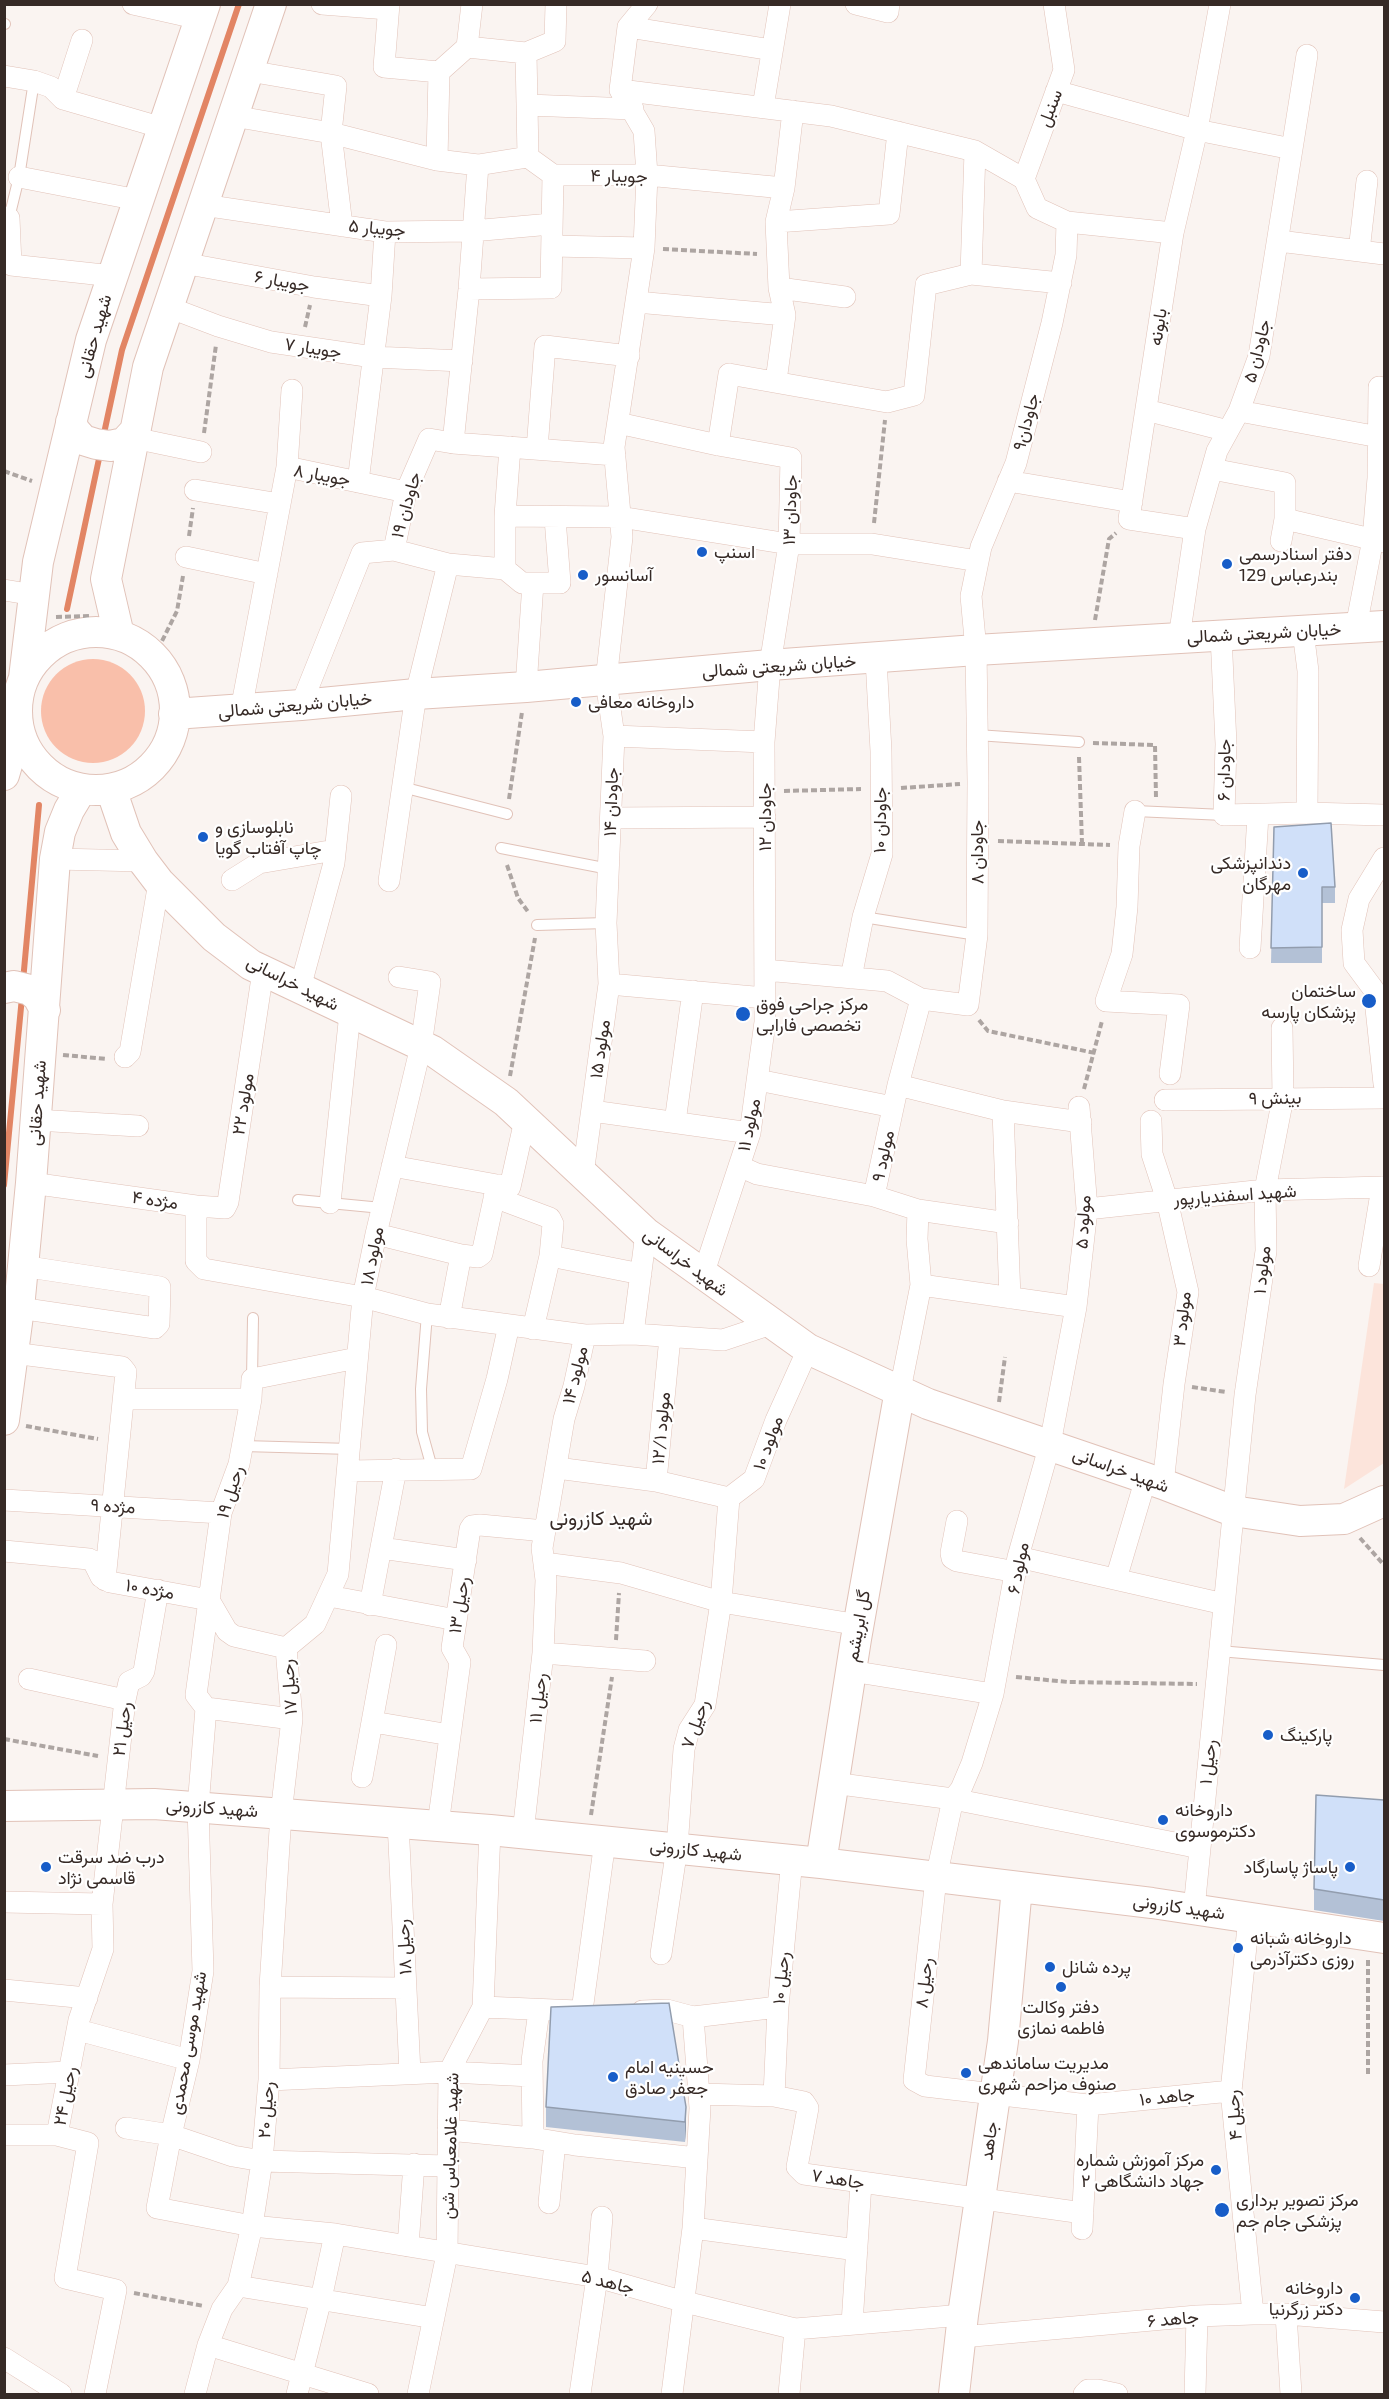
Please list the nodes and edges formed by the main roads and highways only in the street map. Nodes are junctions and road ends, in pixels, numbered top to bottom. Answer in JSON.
{"nodes":[{"id":1,"x":271,"y":4,"type":"edge"},
{"id":2,"x":202,"y":12,"type":"edge"},
{"id":3,"x":71,"y":422,"type":"junction"},
{"id":4,"x":135,"y":435,"type":"junction"},
{"id":5,"x":116,"y":625,"type":"junction"},
{"id":6,"x":1370,"y":627,"type":"edge"},
{"id":7,"x":24,"y":678,"type":"junction"},
{"id":8,"x":174,"y":714,"type":"junction"},
{"id":9,"x":12,"y":720,"type":"edge"},
{"id":10,"x":4,"y":775,"type":"edge"},
{"id":11,"x":111,"y":789,"type":"junction"},
{"id":12,"x":81,"y":790,"type":"junction"},
{"id":13,"x":4,"y":988,"type":"edge"},
{"id":14,"x":45,"y":1010,"type":"junction"},
{"id":15,"x":900,"y":1390,"type":"junction"},
{"id":16,"x":10,"y":1422,"type":"edge"},
{"id":17,"x":1384,"y":1501,"type":"edge"},
{"id":18,"x":4,"y":1806,"type":"edge"},
{"id":19,"x":806,"y":1861,"type":"junction"},
{"id":20,"x":1017,"y":1887,"type":"junction"},
{"id":21,"x":1376,"y":1936,"type":"edge"},
{"id":22,"x":954,"y":2394,"type":"edge"}],
"edges":[{"from":1,"to":4,"type":"main road"},
{"from":2,"to":3,"type":"main road","name":"شهید حقانی"},
{"from":3,"to":4,"type":"main road"},
{"from":3,"to":7,"type":"main road","name":"شهید حقانی"},
{"from":4,"to":5,"type":"main road"},
{"from":5,"to":7,"type":"main road"},
{"from":5,"to":8,"type":"main road"},
{"from":6,"to":8,"type":"main road","name":"خیابان شریعتی شمالی"},
{"from":7,"to":9,"type":"main road"},
{"from":8,"to":11,"type":"main road"},
{"from":9,"to":10,"type":"main road"},
{"from":9,"to":12,"type":"main road"},
{"from":11,"to":12,"type":"main road"},
{"from":11,"to":15,"type":"main road","name":"شهید خراسانی"},
{"from":12,"to":14,"type":"main road","name":"شهید حقانی"},
{"from":13,"to":14,"type":"main road"},
{"from":14,"to":16,"type":"main road","name":"شهید حقانی"},
{"from":15,"to":17,"type":"main road","name":"شهید خراسانی"},
{"from":15,"to":19,"type":"main road","name":"گل ابریشم"},
{"from":18,"to":19,"type":"main road","name":"شهید کازرونی"},
{"from":19,"to":20,"type":"main road","name":"شهید کازرونی"},
{"from":20,"to":21,"type":"main road","name":"شهید کازرونی"},
{"from":20,"to":22,"type":"main road","name":"جاهد"}]}
